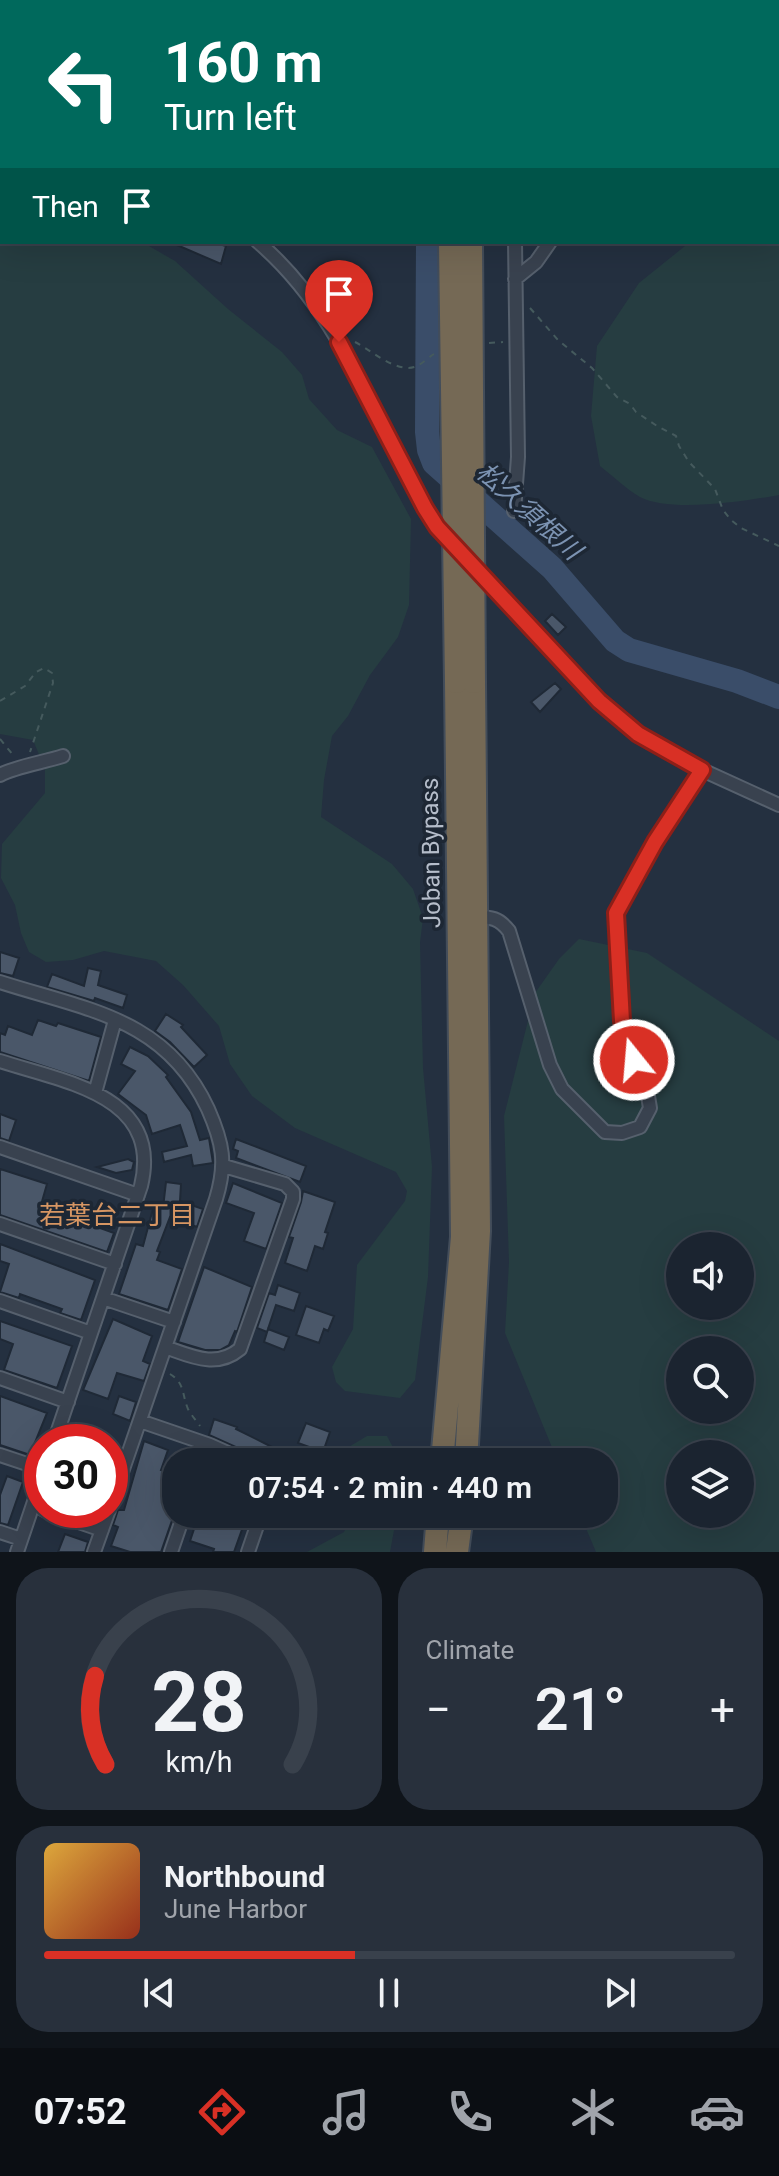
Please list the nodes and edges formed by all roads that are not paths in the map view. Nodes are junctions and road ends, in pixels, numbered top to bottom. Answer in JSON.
{"nodes":[{"id":1,"x":260,"y":244,"type":"edge"},
{"id":2,"x":450,"y":244,"type":"edge"},
{"id":3,"x":471,"y":244,"type":"edge"},
{"id":4,"x":515,"y":244,"type":"edge"},
{"id":5,"x":549,"y":244,"type":"edge"},
{"id":6,"x":515,"y":279,"type":"junction"},
{"id":7,"x":514,"y":511,"type":"dead end"},
{"id":8,"x":465,"y":682,"type":"junction"},
{"id":9,"x":63,"y":756,"type":"dead end"},
{"id":10,"x":702,"y":770,"type":"junction"},
{"id":11,"x":0,"y":775,"type":"edge"},
{"id":12,"x":779,"y":805,"type":"edge"},
{"id":13,"x":476,"y":917,"type":"junction"},
{"id":14,"x":0,"y":982,"type":"edge"},
{"id":15,"x":115,"y":1020,"type":"junction"},
{"id":16,"x":0,"y":1061,"type":"edge"},
{"id":17,"x":95,"y":1093,"type":"junction"},
{"id":18,"x":0,"y":1147,"type":"edge"},
{"id":19,"x":224,"y":1166,"type":"junction"},
{"id":20,"x":138,"y":1195,"type":"junction"},
{"id":21,"x":0,"y":1224,"type":"edge"},
{"id":22,"x":115,"y":1264,"type":"junction"},
{"id":23,"x":103,"y":1298,"type":"junction"},
{"id":24,"x":0,"y":1301,"type":"edge"},
{"id":25,"x":174,"y":1322,"type":"junction"},
{"id":26,"x":91,"y":1333,"type":"junction"},
{"id":27,"x":165,"y":1347,"type":"junction"},
{"id":28,"x":0,"y":1378,"type":"edge"},
{"id":29,"x":68,"y":1402,"type":"junction"},
{"id":30,"x":140,"y":1421,"type":"junction"},
{"id":31,"x":60,"y":1424,"type":"edge"},
{"id":32,"x":204,"y":1443,"type":"junction"},
{"id":33,"x":203,"y":1448,"type":"edge"},
{"id":34,"x":216,"y":1448,"type":"edge"},
{"id":35,"x":443,"y":1448,"type":"edge"},
{"id":36,"x":467,"y":1448,"type":"edge"},
{"id":37,"x":0,"y":1455,"type":"edge"},
{"id":38,"x":128,"y":1456,"type":"edge"},
{"id":39,"x":24,"y":1463,"type":"edge"},
{"id":40,"x":29,"y":1528,"type":"edge"},
{"id":41,"x":96,"y":1528,"type":"edge"},
{"id":42,"x":179,"y":1528,"type":"edge"},
{"id":43,"x":256,"y":1528,"type":"edge"},
{"id":44,"x":437,"y":1528,"type":"edge"},
{"id":45,"x":460,"y":1528,"type":"edge"},
{"id":46,"x":102,"y":1530,"type":"joint"},
{"id":47,"x":0,"y":1532,"type":"edge"},
{"id":48,"x":19,"y":1546,"type":"edge"},
{"id":49,"x":94,"y":1552,"type":"edge"},
{"id":50,"x":171,"y":1552,"type":"edge"},
{"id":51,"x":248,"y":1552,"type":"edge"},
{"id":52,"x":435,"y":1552,"type":"edge"},
{"id":53,"x":457,"y":1552,"type":"edge"}],
"edges":[{"from":1,"to":10,"type":"street"},
{"from":2,"to":8,"type":"highway","name":"Joban Bypass","bridge":true},
{"from":3,"to":8,"type":"highway","name":"Joban Bypass","bridge":true},
{"from":4,"to":6,"type":"street"},
{"from":5,"to":6,"type":"street"},
{"from":6,"to":7,"type":"street"},
{"from":8,"to":13,"type":"highway","name":"Joban Bypass"},
{"from":8,"to":35,"type":"highway","name":"Joban Bypass"},
{"from":9,"to":11,"type":"street"},
{"from":10,"to":12,"type":"street"},
{"from":10,"to":13,"type":"street"},
{"from":13,"to":36,"type":"highway","name":"Joban Bypass"},
{"from":14,"to":15,"type":"street"},
{"from":15,"to":17,"type":"street"},
{"from":15,"to":19,"type":"street"},
{"from":16,"to":17,"type":"street"},
{"from":17,"to":20,"type":"street"},
{"from":18,"to":20,"type":"street"},
{"from":19,"to":25,"type":"street"},
{"from":19,"to":27,"type":"street"},
{"from":20,"to":22,"type":"street"},
{"from":21,"to":22,"type":"street"},
{"from":22,"to":23,"type":"street"},
{"from":23,"to":25,"type":"street"},
{"from":23,"to":26,"type":"street"},
{"from":24,"to":26,"type":"street"},
{"from":25,"to":27,"type":"street"},
{"from":26,"to":29,"type":"street"},
{"from":27,"to":30,"type":"street"},
{"from":28,"to":29,"type":"street"},
{"from":29,"to":31,"type":"street"},
{"from":30,"to":32,"type":"street"},
{"from":30,"to":38,"type":"street"},
{"from":32,"to":33,"type":"street"},
{"from":32,"to":34,"type":"street"},
{"from":37,"to":39,"type":"street"},
{"from":40,"to":48,"type":"street"},
{"from":41,"to":46,"type":"street"},
{"from":42,"to":50,"type":"street"},
{"from":43,"to":51,"type":"street"},
{"from":44,"to":52,"type":"highway"},
{"from":45,"to":53,"type":"highway"},
{"from":46,"to":49,"type":"street"},
{"from":47,"to":48,"type":"street"}]}
